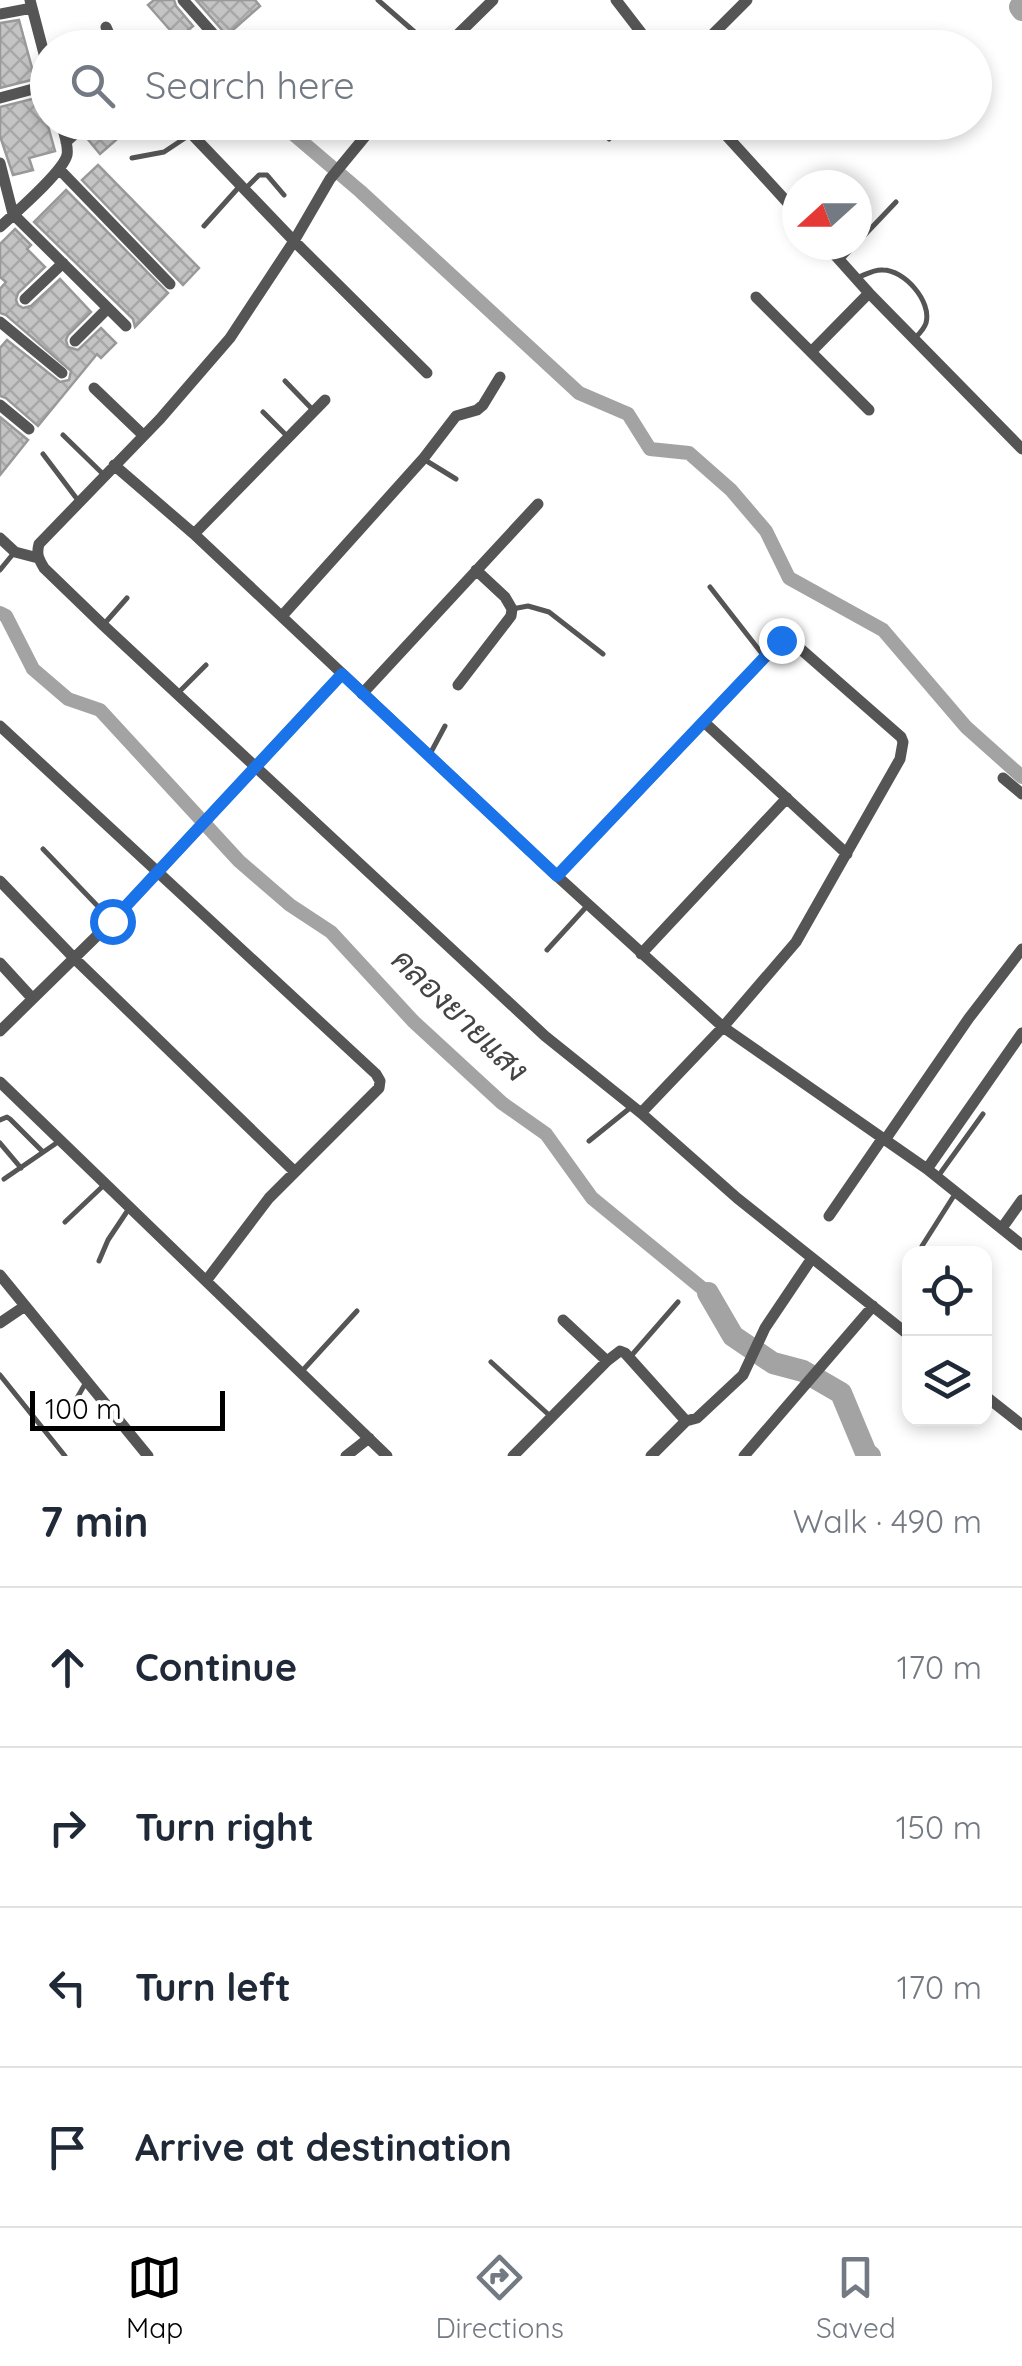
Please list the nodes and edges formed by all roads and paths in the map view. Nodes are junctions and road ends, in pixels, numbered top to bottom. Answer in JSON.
{"nodes":[{"id":1,"x":183,"y":0,"type":"edge"},
{"id":2,"x":378,"y":0,"type":"edge"},
{"id":3,"x":493,"y":0,"type":"edge"},
{"id":4,"x":616,"y":0,"type":"edge"},
{"id":5,"x":748,"y":0,"type":"edge"},
{"id":6,"x":31,"y":4,"type":"edge"},
{"id":7,"x":0,"y":14,"type":"edge"},
{"id":8,"x":106,"y":27,"type":"dead end"},
{"id":9,"x":38,"y":30,"type":"edge"},
{"id":10,"x":107,"y":30,"type":"edge"},
{"id":11,"x":210,"y":30,"type":"edge"},
{"id":12,"x":412,"y":30,"type":"edge"},
{"id":13,"x":461,"y":30,"type":"edge"},
{"id":14,"x":639,"y":30,"type":"edge"},
{"id":15,"x":717,"y":30,"type":"edge"},
{"id":16,"x":30,"y":90,"type":"edge"},
{"id":17,"x":0,"y":98,"type":"edge"},
{"id":18,"x":182,"y":140,"type":"edge"},
{"id":19,"x":197,"y":140,"type":"edge"},
{"id":20,"x":361,"y":140,"type":"edge"},
{"id":21,"x":730,"y":140,"type":"edge"},
{"id":22,"x":66,"y":142,"type":"edge"},
{"id":23,"x":132,"y":158,"type":"dead end"},
{"id":24,"x":0,"y":163,"type":"edge"},
{"id":25,"x":59,"y":169,"type":"junction"},
{"id":26,"x":242,"y":187,"type":"junction"},
{"id":27,"x":284,"y":194,"type":"dead end"},
{"id":28,"x":782,"y":197,"type":"edge"},
{"id":29,"x":896,"y":202,"type":"dead end"},
{"id":30,"x":13,"y":214,"type":"junction"},
{"id":31,"x":204,"y":226,"type":"dead end"},
{"id":32,"x":0,"y":227,"type":"edge"},
{"id":33,"x":872,"y":227,"type":"edge"},
{"id":34,"x":294,"y":241,"type":"junction"},
{"id":35,"x":840,"y":260,"type":"edge"},
{"id":36,"x":63,"y":263,"type":"junction"},
{"id":37,"x":856,"y":278,"type":"junction"},
{"id":38,"x":170,"y":284,"type":"dead end"},
{"id":39,"x":869,"y":293,"type":"junction"},
{"id":40,"x":756,"y":297,"type":"dead end"},
{"id":41,"x":25,"y":300,"type":"dead end"},
{"id":42,"x":108,"y":308,"type":"junction"},
{"id":43,"x":126,"y":326,"type":"dead end"},
{"id":44,"x":2,"y":329,"type":"edge"},
{"id":45,"x":914,"y":339,"type":"junction"},
{"id":46,"x":75,"y":341,"type":"dead end"},
{"id":47,"x":811,"y":352,"type":"junction"},
{"id":48,"x":62,"y":373,"type":"dead end"},
{"id":49,"x":427,"y":373,"type":"dead end"},
{"id":50,"x":500,"y":377,"type":"dead end"},
{"id":51,"x":284,"y":381,"type":"dead end"},
{"id":52,"x":94,"y":388,"type":"dead end"},
{"id":53,"x":325,"y":400,"type":"dead end"},
{"id":54,"x":0,"y":405,"type":"edge"},
{"id":55,"x":870,"y":410,"type":"dead end"},
{"id":56,"x":314,"y":411,"type":"junction"},
{"id":57,"x":263,"y":412,"type":"dead end"},
{"id":58,"x":29,"y":430,"type":"dead end"},
{"id":59,"x":63,"y":435,"type":"dead end"},
{"id":60,"x":143,"y":436,"type":"junction"},
{"id":61,"x":288,"y":438,"type":"junction"},
{"id":62,"x":1022,"y":449,"type":"edge"},
{"id":63,"x":43,"y":454,"type":"dead end"},
{"id":64,"x":422,"y":458,"type":"junction"},
{"id":65,"x":114,"y":465,"type":"junction"},
{"id":66,"x":104,"y":475,"type":"junction"},
{"id":67,"x":456,"y":480,"type":"dead end"},
{"id":68,"x":79,"y":502,"type":"junction"},
{"id":69,"x":538,"y":504,"type":"dead end"},
{"id":70,"x":194,"y":534,"type":"junction"},
{"id":71,"x":0,"y":538,"type":"edge"},
{"id":72,"x":15,"y":552,"type":"junction"},
{"id":73,"x":38,"y":558,"type":"junction"},
{"id":74,"x":0,"y":570,"type":"edge"},
{"id":75,"x":476,"y":570,"type":"junction"},
{"id":76,"x":710,"y":588,"type":"dead end"},
{"id":77,"x":126,"y":598,"type":"dead end"},
{"id":78,"x":512,"y":609,"type":"junction"},
{"id":79,"x":282,"y":616,"type":"junction"},
{"id":80,"x":102,"y":625,"type":"junction"},
{"id":81,"x":603,"y":654,"type":"dead end"},
{"id":82,"x":764,"y":658,"type":"junction"},
{"id":83,"x":206,"y":664,"type":"dead end"},
{"id":84,"x":342,"y":674,"type":"junction"},
{"id":85,"x":458,"y":685,"type":"dead end"},
{"id":86,"x":177,"y":694,"type":"junction"},
{"id":87,"x":362,"y":694,"type":"junction"},
{"id":88,"x":704,"y":722,"type":"junction"},
{"id":89,"x":0,"y":726,"type":"edge"},
{"id":90,"x":445,"y":726,"type":"dead end"},
{"id":91,"x":429,"y":756,"type":"junction"},
{"id":92,"x":256,"y":768,"type":"junction"},
{"id":93,"x":1003,"y":778,"type":"dead end"},
{"id":94,"x":1022,"y":794,"type":"edge"},
{"id":95,"x":787,"y":798,"type":"junction"},
{"id":96,"x":42,"y":849,"type":"dead end"},
{"id":97,"x":848,"y":854,"type":"junction"},
{"id":98,"x":158,"y":871,"type":"junction"},
{"id":99,"x":557,"y":876,"type":"junction"},
{"id":100,"x":0,"y":881,"type":"edge"},
{"id":101,"x":588,"y":905,"type":"junction"},
{"id":102,"x":112,"y":921,"type":"junction"},
{"id":103,"x":547,"y":950,"type":"dead end"},
{"id":104,"x":1022,"y":950,"type":"edge"},
{"id":105,"x":641,"y":954,"type":"junction"},
{"id":106,"x":75,"y":959,"type":"junction"},
{"id":107,"x":0,"y":963,"type":"edge"},
{"id":108,"x":32,"y":998,"type":"junction"},
{"id":109,"x":723,"y":1027,"type":"junction"},
{"id":110,"x":0,"y":1031,"type":"edge"},
{"id":111,"x":1022,"y":1034,"type":"edge"},
{"id":112,"x":0,"y":1082,"type":"edge"},
{"id":113,"x":637,"y":1109,"type":"junction"},
{"id":114,"x":983,"y":1114,"type":"dead end"},
{"id":115,"x":0,"y":1120,"type":"edge"},
{"id":116,"x":884,"y":1140,"type":"junction"},
{"id":117,"x":60,"y":1141,"type":"junction"},
{"id":118,"x":590,"y":1141,"type":"dead end"},
{"id":119,"x":0,"y":1143,"type":"edge"},
{"id":120,"x":44,"y":1152,"type":"junction"},
{"id":121,"x":21,"y":1168,"type":"junction"},
{"id":122,"x":295,"y":1172,"type":"junction"},
{"id":123,"x":932,"y":1173,"type":"junction"},
{"id":124,"x":4,"y":1179,"type":"dead end"},
{"id":125,"x":105,"y":1184,"type":"junction"},
{"id":126,"x":956,"y":1192,"type":"junction"},
{"id":127,"x":1022,"y":1200,"type":"edge"},
{"id":128,"x":130,"y":1208,"type":"junction"},
{"id":129,"x":829,"y":1216,"type":"dead end"},
{"id":130,"x":65,"y":1222,"type":"dead end"},
{"id":131,"x":1002,"y":1228,"type":"junction"},
{"id":132,"x":1022,"y":1245,"type":"edge"},
{"id":133,"x":922,"y":1246,"type":"dead end"},
{"id":134,"x":812,"y":1258,"type":"junction"},
{"id":135,"x":100,"y":1262,"type":"dead end"},
{"id":136,"x":0,"y":1275,"type":"edge"},
{"id":137,"x":206,"y":1281,"type":"junction"},
{"id":138,"x":678,"y":1302,"type":"dead end"},
{"id":139,"x":26,"y":1306,"type":"junction"},
{"id":140,"x":873,"y":1306,"type":"junction"},
{"id":141,"x":357,"y":1310,"type":"dead end"},
{"id":142,"x":563,"y":1320,"type":"dead end"},
{"id":143,"x":0,"y":1323,"type":"edge"},
{"id":144,"x":902,"y":1330,"type":"edge"},
{"id":145,"x":630,"y":1359,"type":"junction"},
{"id":146,"x":607,"y":1361,"type":"junction"},
{"id":147,"x":491,"y":1362,"type":"dead end"},
{"id":148,"x":301,"y":1373,"type":"junction"},
{"id":149,"x":0,"y":1375,"type":"edge"},
{"id":150,"x":86,"y":1381,"type":"junction"},
{"id":151,"x":992,"y":1401,"type":"edge"},
{"id":152,"x":69,"y":1412,"type":"dead end"},
{"id":153,"x":551,"y":1418,"type":"junction"},
{"id":154,"x":686,"y":1421,"type":"junction"},
{"id":155,"x":1022,"y":1425,"type":"edge"},
{"id":156,"x":369,"y":1438,"type":"junction"},
{"id":157,"x":65,"y":1456,"type":"edge"},
{"id":158,"x":148,"y":1456,"type":"edge"},
{"id":159,"x":346,"y":1456,"type":"edge"},
{"id":160,"x":387,"y":1456,"type":"edge"},
{"id":161,"x":513,"y":1456,"type":"edge"},
{"id":162,"x":650,"y":1456,"type":"edge"},
{"id":163,"x":744,"y":1456,"type":"edge"}],
"edges":[{"from":1,"to":11,"type":"street"},
{"from":2,"to":12,"type":"lane"},
{"from":3,"to":13,"type":"street"},
{"from":4,"to":14,"type":"street"},
{"from":5,"to":15,"type":"street"},
{"from":6,"to":7,"type":"street"},
{"from":6,"to":9,"type":"street"},
{"from":8,"to":10,"type":"street"},
{"from":16,"to":17,"type":"street"},
{"from":18,"to":23,"type":"lane"},
{"from":19,"to":26,"type":"street"},
{"from":20,"to":34,"type":"street"},
{"from":21,"to":28,"type":"street"},
{"from":22,"to":25,"type":"street"},
{"from":24,"to":30,"type":"street"},
{"from":25,"to":30,"type":"street"},
{"from":25,"to":38,"type":"street"},
{"from":26,"to":27,"type":"lane"},
{"from":26,"to":31,"type":"lane"},
{"from":26,"to":34,"type":"street"},
{"from":29,"to":33,"type":"lane"},
{"from":30,"to":32,"type":"street"},
{"from":30,"to":36,"type":"street"},
{"from":34,"to":49,"type":"street"},
{"from":34,"to":60,"type":"street"},
{"from":35,"to":37,"type":"street"},
{"from":36,"to":41,"type":"street"},
{"from":36,"to":42,"type":"street"},
{"from":37,"to":39,"type":"street"},
{"from":37,"to":45,"type":"lane"},
{"from":39,"to":45,"type":"street"},
{"from":39,"to":47,"type":"street"},
{"from":40,"to":47,"type":"street"},
{"from":42,"to":43,"type":"street"},
{"from":42,"to":46,"type":"street"},
{"from":44,"to":48,"type":"street"},
{"from":45,"to":62,"type":"street"},
{"from":47,"to":55,"type":"street"},
{"from":50,"to":64,"type":"street"},
{"from":51,"to":56,"type":"lane"},
{"from":52,"to":60,"type":"street"},
{"from":53,"to":56,"type":"street"},
{"from":54,"to":58,"type":"street"},
{"from":56,"to":61,"type":"street"},
{"from":57,"to":61,"type":"lane"},
{"from":59,"to":66,"type":"lane"},
{"from":60,"to":65,"type":"street"},
{"from":61,"to":70,"type":"street"},
{"from":63,"to":68,"type":"lane"},
{"from":64,"to":67,"type":"lane"},
{"from":64,"to":79,"type":"street"},
{"from":65,"to":66,"type":"street"},
{"from":65,"to":70,"type":"street"},
{"from":66,"to":68,"type":"street"},
{"from":68,"to":73,"type":"street"},
{"from":69,"to":75,"type":"street"},
{"from":70,"to":79,"type":"street"},
{"from":71,"to":72,"type":"street"},
{"from":72,"to":73,"type":"street"},
{"from":72,"to":74,"type":"lane"},
{"from":73,"to":80,"type":"street"},
{"from":75,"to":78,"type":"street"},
{"from":75,"to":87,"type":"street"},
{"from":76,"to":82,"type":"lane"},
{"from":77,"to":80,"type":"lane"},
{"from":78,"to":81,"type":"lane"},
{"from":78,"to":85,"type":"street"},
{"from":79,"to":84,"type":"street"},
{"from":80,"to":86,"type":"street"},
{"from":82,"to":88,"type":"street"},
{"from":82,"to":97,"type":"street"},
{"from":83,"to":86,"type":"lane"},
{"from":84,"to":87,"type":"street"},
{"from":84,"to":92,"type":"street"},
{"from":86,"to":92,"type":"street"},
{"from":87,"to":91,"type":"street"},
{"from":88,"to":95,"type":"street"},
{"from":88,"to":99,"type":"street"},
{"from":89,"to":98,"type":"street"},
{"from":90,"to":91,"type":"lane"},
{"from":91,"to":99,"type":"street"},
{"from":92,"to":98,"type":"street"},
{"from":92,"to":113,"type":"street"},
{"from":93,"to":94,"type":"street"},
{"from":95,"to":97,"type":"street"},
{"from":95,"to":105,"type":"street"},
{"from":96,"to":102,"type":"lane"},
{"from":97,"to":109,"type":"street"},
{"from":98,"to":102,"type":"street"},
{"from":98,"to":122,"type":"street"},
{"from":99,"to":101,"type":"street"},
{"from":100,"to":106,"type":"street"},
{"from":101,"to":103,"type":"lane"},
{"from":101,"to":105,"type":"street"},
{"from":102,"to":106,"type":"street"},
{"from":104,"to":116,"type":"street"},
{"from":105,"to":109,"type":"street"},
{"from":106,"to":108,"type":"street"},
{"from":106,"to":122,"type":"street"},
{"from":107,"to":108,"type":"street"},
{"from":108,"to":110,"type":"street"},
{"from":109,"to":113,"type":"street"},
{"from":109,"to":116,"type":"street"},
{"from":111,"to":123,"type":"street"},
{"from":112,"to":117,"type":"street"},
{"from":113,"to":118,"type":"lane"},
{"from":113,"to":134,"type":"street"},
{"from":114,"to":123,"type":"lane"},
{"from":115,"to":120,"type":"lane"},
{"from":116,"to":123,"type":"street"},
{"from":116,"to":129,"type":"street"},
{"from":117,"to":120,"type":"lane"},
{"from":117,"to":125,"type":"street"},
{"from":119,"to":121,"type":"lane"},
{"from":120,"to":121,"type":"lane"},
{"from":121,"to":124,"type":"lane"},
{"from":122,"to":137,"type":"street"},
{"from":123,"to":126,"type":"street"},
{"from":125,"to":128,"type":"street"},
{"from":125,"to":130,"type":"lane"},
{"from":126,"to":131,"type":"street"},
{"from":126,"to":133,"type":"lane"},
{"from":127,"to":131,"type":"street"},
{"from":128,"to":135,"type":"lane"},
{"from":128,"to":137,"type":"street"},
{"from":131,"to":132,"type":"street"},
{"from":134,"to":140,"type":"street"},
{"from":134,"to":154,"type":"street"},
{"from":136,"to":139,"type":"street"},
{"from":137,"to":148,"type":"street"},
{"from":138,"to":145,"type":"lane"},
{"from":139,"to":143,"type":"street"},
{"from":139,"to":150,"type":"street"},
{"from":140,"to":144,"type":"street"},
{"from":140,"to":163,"type":"street"},
{"from":141,"to":148,"type":"lane"},
{"from":142,"to":146,"type":"street"},
{"from":145,"to":146,"type":"street"},
{"from":145,"to":154,"type":"street"},
{"from":146,"to":153,"type":"street"},
{"from":147,"to":153,"type":"lane"},
{"from":148,"to":156,"type":"street"},
{"from":149,"to":157,"type":"lane"},
{"from":150,"to":152,"type":"lane"},
{"from":150,"to":158,"type":"street"},
{"from":151,"to":155,"type":"street"},
{"from":153,"to":161,"type":"street"},
{"from":154,"to":162,"type":"street"},
{"from":156,"to":159,"type":"street"},
{"from":156,"to":160,"type":"street"}]}
